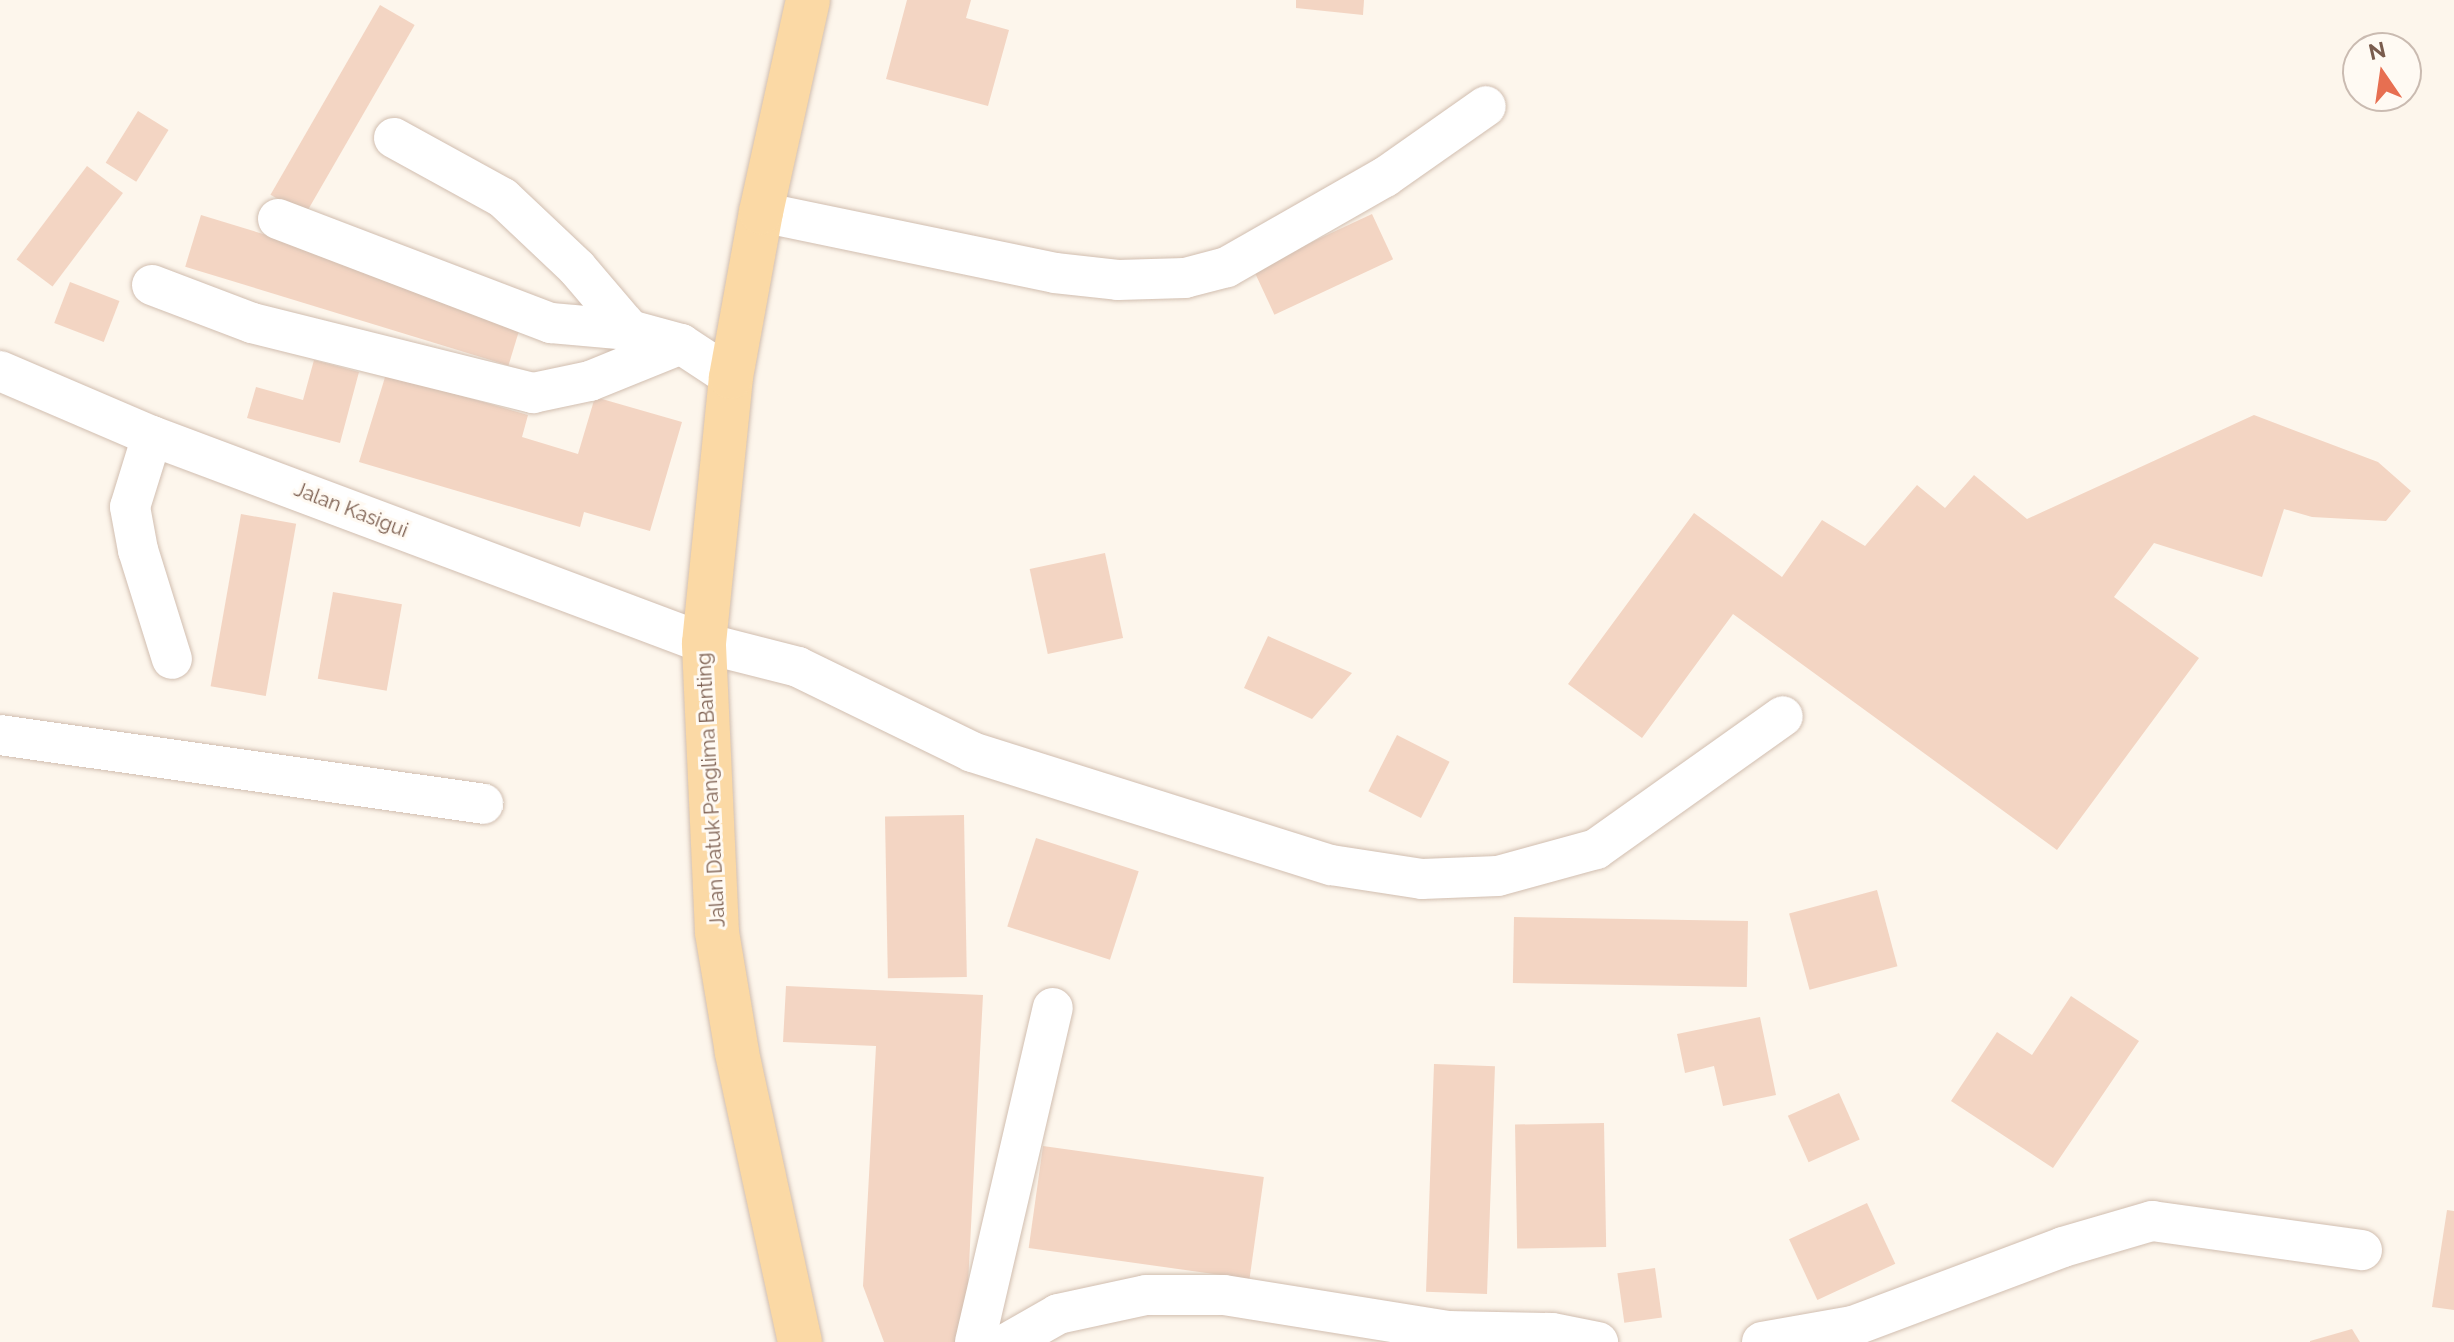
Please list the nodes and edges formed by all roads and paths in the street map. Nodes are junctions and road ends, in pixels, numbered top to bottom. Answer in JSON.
{"nodes":[{"id":1,"x":808,"y":0,"type":"edge"},
{"id":2,"x":1486,"y":106,"type":"dead end"},
{"id":3,"x":394,"y":138,"type":"dead end"},
{"id":4,"x":761,"y":212,"type":"junction"},
{"id":5,"x":278,"y":219,"type":"dead end"},
{"id":6,"x":152,"y":285,"type":"dead end"},
{"id":7,"x":630,"y":330,"type":"junction"},
{"id":8,"x":681,"y":344,"type":"junction"},
{"id":9,"x":0,"y":371,"type":"edge"},
{"id":10,"x":731,"y":377,"type":"junction"},
{"id":11,"x":152,"y":436,"type":"junction"},
{"id":12,"x":704,"y":643,"type":"junction"},
{"id":13,"x":172,"y":659,"type":"dead end"},
{"id":14,"x":1783,"y":716,"type":"dead end"},
{"id":15,"x":0,"y":735,"type":"edge"},
{"id":16,"x":483,"y":804,"type":"dead end"},
{"id":17,"x":1053,"y":1008,"type":"dead end"},
{"id":18,"x":2362,"y":1250,"type":"dead end"},
{"id":19,"x":800,"y":1342,"type":"edge"},
{"id":20,"x":975,"y":1342,"type":"edge"},
{"id":21,"x":1009,"y":1342,"type":"edge"},
{"id":22,"x":1598,"y":1342,"type":"edge"},
{"id":23,"x":1762,"y":1342,"type":"edge"}],
"edges":[{"from":1,"to":4,"type":"main road","name":"Jalan Datuk Panglima Banting"},
{"from":2,"to":4,"type":"street"},
{"from":3,"to":7,"type":"street"},
{"from":4,"to":10,"type":"main road","name":"Jalan Datuk Panglima Banting"},
{"from":5,"to":7,"type":"street"},
{"from":6,"to":8,"type":"street"},
{"from":7,"to":8,"type":"street"},
{"from":8,"to":10,"type":"street"},
{"from":9,"to":11,"type":"street","name":"Jalan Kasigui"},
{"from":10,"to":12,"type":"main road","name":"Jalan Datuk Panglima Banting"},
{"from":11,"to":12,"type":"street","name":"Jalan Kasigui"},
{"from":11,"to":13,"type":"street"},
{"from":12,"to":14,"type":"street","name":"Jalan Kasigui"},
{"from":12,"to":19,"type":"main road","name":"Jalan Datuk Panglima Banting"},
{"from":15,"to":16,"type":"street"},
{"from":17,"to":20,"type":"street"},
{"from":18,"to":23,"type":"street"},
{"from":21,"to":22,"type":"street"}]}
